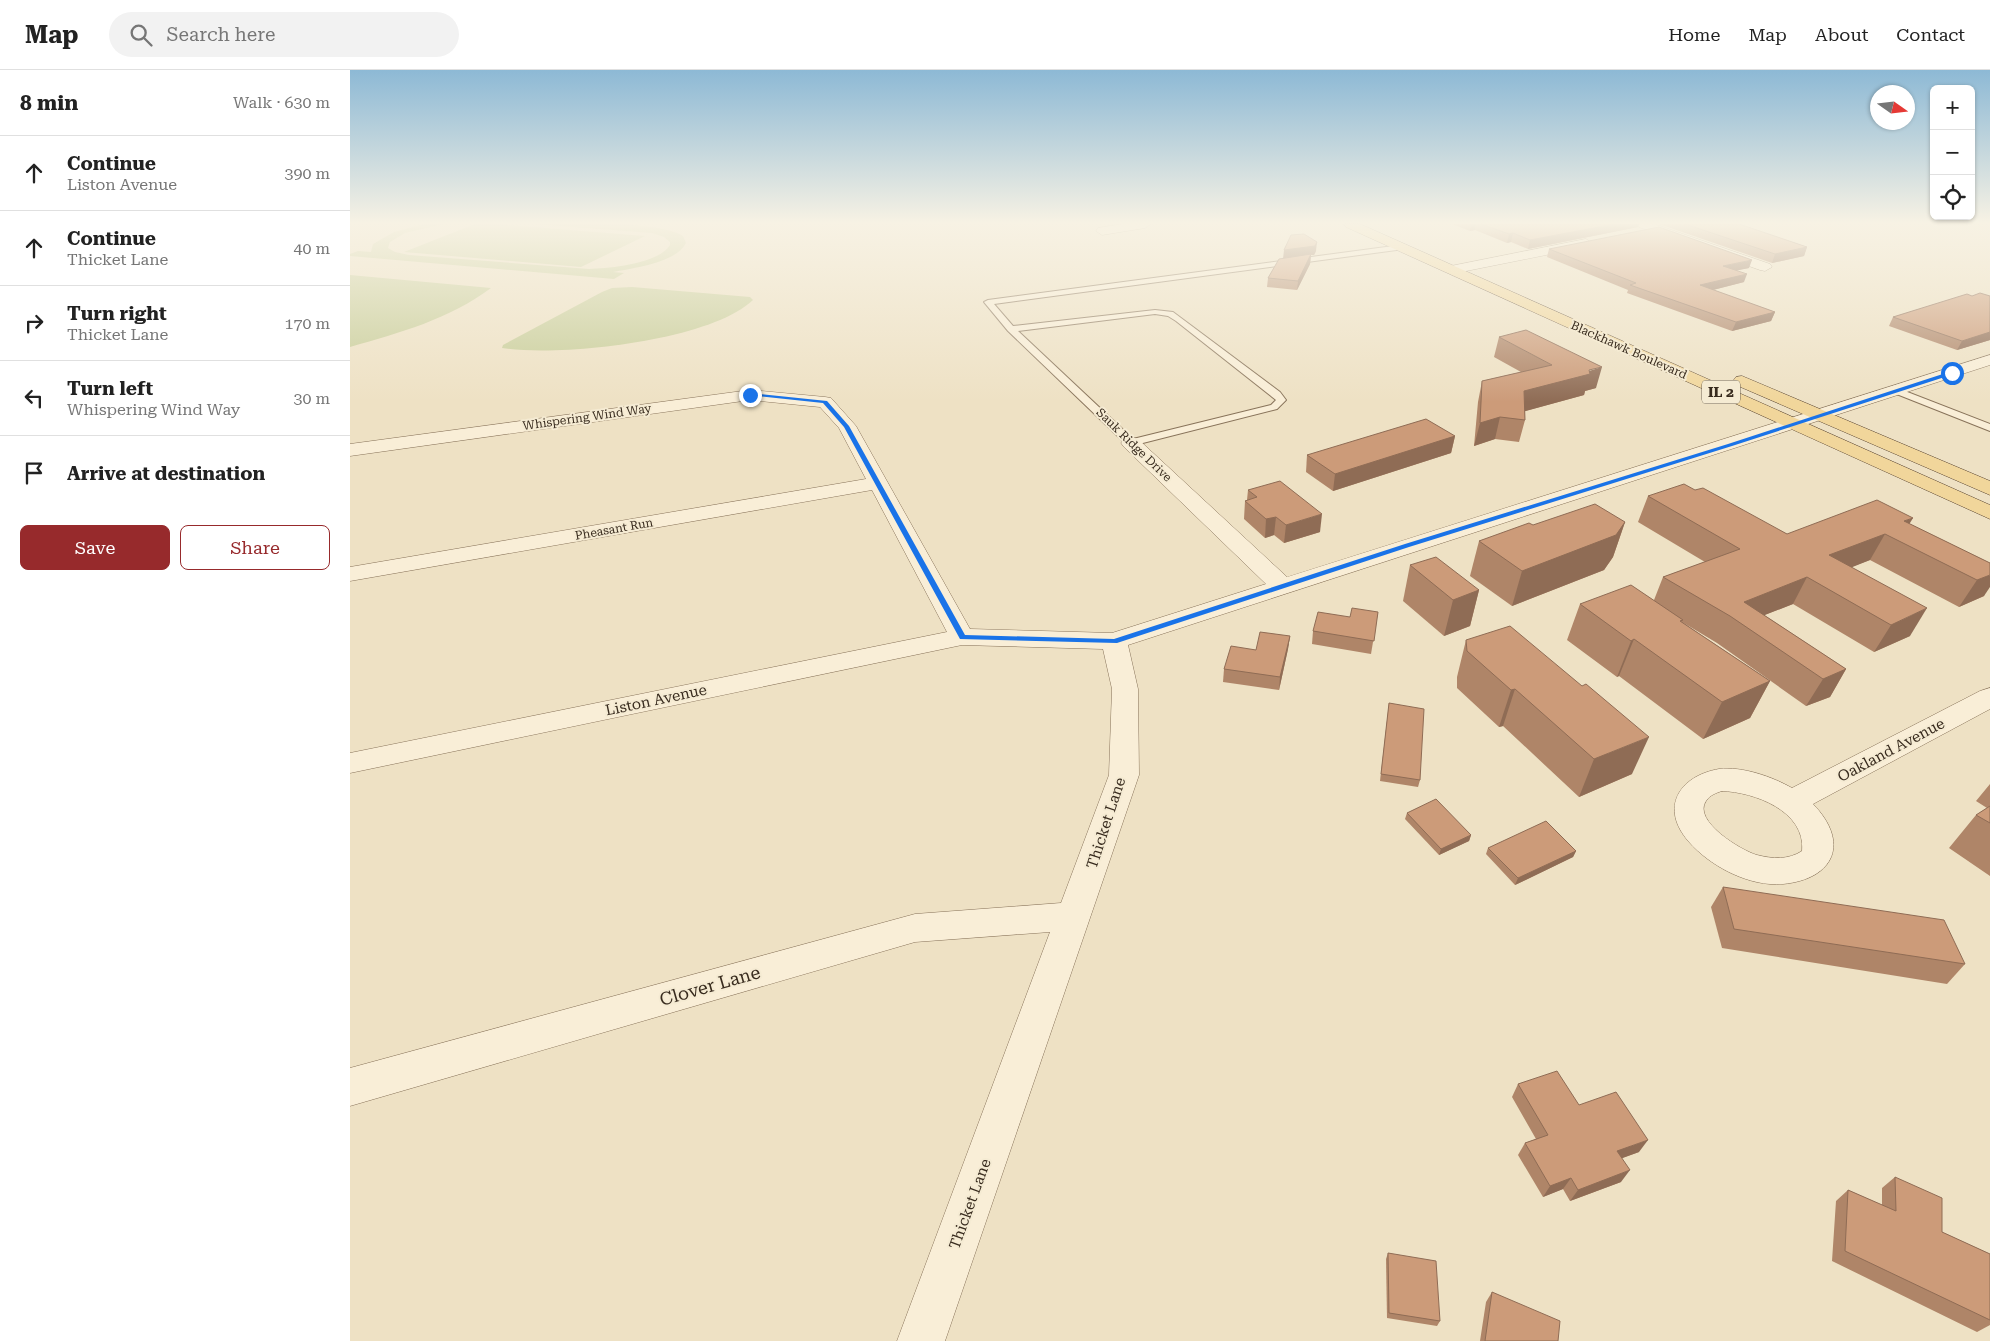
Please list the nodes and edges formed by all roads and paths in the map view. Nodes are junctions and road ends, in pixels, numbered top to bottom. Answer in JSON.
{"nodes":[{"id":1,"x":1128,"y":283,"type":"edge"},
{"id":2,"x":1480,"y":283,"type":"edge"},
{"id":3,"x":1518,"y":283,"type":"edge"},
{"id":4,"x":1538,"y":292,"type":"dead end"},
{"id":5,"x":1011,"y":329,"type":"junction"},
{"id":6,"x":1990,"y":360,"type":"edge"},
{"id":7,"x":1724,"y":373,"type":"dead end"},
{"id":8,"x":1897,"y":391,"type":"junction"},
{"id":9,"x":1821,"y":416,"type":"junction"},
{"id":10,"x":1792,"y":424,"type":"junction"},
{"id":11,"x":1990,"y":428,"type":"edge"},
{"id":12,"x":1131,"y":443,"type":"junction"},
{"id":13,"x":350,"y":450,"type":"edge"},
{"id":14,"x":879,"y":484,"type":"junction"},
{"id":15,"x":1990,"y":489,"type":"edge"},
{"id":16,"x":1990,"y":514,"type":"edge"},
{"id":17,"x":350,"y":574,"type":"edge"},
{"id":18,"x":1282,"y":586,"type":"junction"},
{"id":19,"x":962,"y":637,"type":"junction"},
{"id":20,"x":1114,"y":641,"type":"junction"},
{"id":21,"x":1990,"y":697,"type":"edge"},
{"id":22,"x":350,"y":763,"type":"edge"},
{"id":23,"x":1791,"y":802,"type":"dead end"},
{"id":24,"x":1075,"y":916,"type":"junction"},
{"id":25,"x":350,"y":1087,"type":"edge"},
{"id":26,"x":920,"y":1341,"type":"edge"}],
"edges":[{"from":1,"to":5,"type":"lane","name":"Sauk Ridge Drive"},
{"from":2,"to":10,"type":"main road","name":"Blackhawk Boulevard","number":"IL 2"},
{"from":3,"to":4,"type":"main road"},
{"from":5,"to":12,"type":"lane","name":"Sauk Ridge Drive"},
{"from":5,"to":12,"type":"lane"},
{"from":6,"to":8,"type":"street"},
{"from":7,"to":9,"type":"main road","number":"IL 2"},
{"from":8,"to":9,"type":"street"},
{"from":8,"to":11,"type":"lane"},
{"from":9,"to":10,"type":"street"},
{"from":9,"to":15,"type":"main road","number":"IL 2"},
{"from":10,"to":16,"type":"main road","name":"Blackhawk Boulevard","number":"IL 2"},
{"from":10,"to":18,"type":"street"},
{"from":12,"to":18,"type":"street","name":"Sauk Ridge Drive"},
{"from":13,"to":14,"type":"street","name":"Whispering Wind Way"},
{"from":14,"to":17,"type":"street","name":"Pheasant Run"},
{"from":14,"to":19,"type":"street"},
{"from":18,"to":20,"type":"street"},
{"from":19,"to":20,"type":"street"},
{"from":19,"to":22,"type":"street","name":"Liston Avenue"},
{"from":20,"to":24,"type":"street","name":"Thicket Lane"},
{"from":21,"to":23,"type":"street","name":"Oakland Avenue"},
{"from":24,"to":25,"type":"street","name":"Clover Lane"},
{"from":24,"to":26,"type":"street","name":"Thicket Lane"}]}
